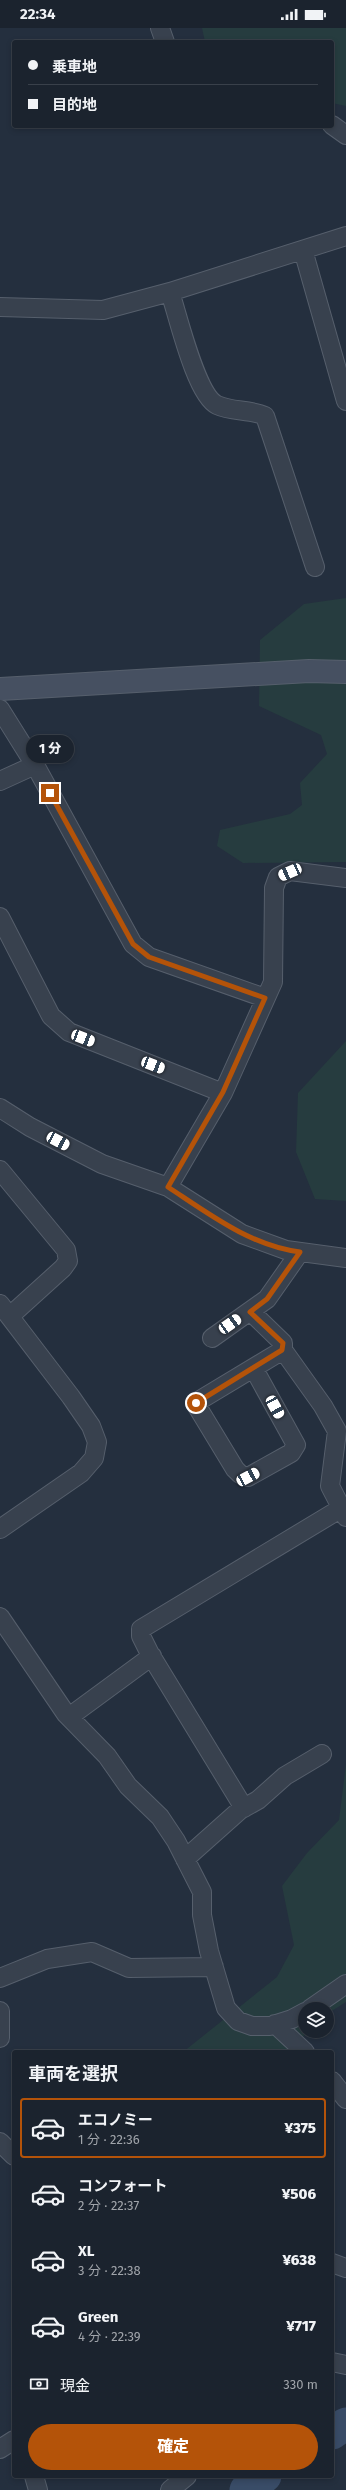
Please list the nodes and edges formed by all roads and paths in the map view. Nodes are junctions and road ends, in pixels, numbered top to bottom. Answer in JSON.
{"nodes":[{"id":1,"x":160,"y":28,"type":"edge"},
{"id":2,"x":164,"y":40,"type":"edge"},
{"id":3,"x":334,"y":126,"type":"edge"},
{"id":4,"x":346,"y":135,"type":"edge"},
{"id":5,"x":346,"y":236,"type":"edge"},
{"id":6,"x":303,"y":250,"type":"junction"},
{"id":7,"x":170,"y":292,"type":"junction"},
{"id":8,"x":0,"y":308,"type":"edge"},
{"id":9,"x":346,"y":401,"type":"edge"},
{"id":10,"x":315,"y":567,"type":"dead end"},
{"id":11,"x":346,"y":672,"type":"edge"},
{"id":12,"x":0,"y":689,"type":"edge"},
{"id":13,"x":0,"y":709,"type":"edge"},
{"id":14,"x":35,"y":765,"type":"junction"},
{"id":15,"x":0,"y":781,"type":"edge"},
{"id":16,"x":346,"y":878,"type":"edge"},
{"id":17,"x":0,"y":917,"type":"edge"},
{"id":18,"x":265,"y":998,"type":"junction"},
{"id":19,"x":223,"y":1092,"type":"junction"},
{"id":20,"x":0,"y":1108,"type":"edge"},
{"id":21,"x":0,"y":1170,"type":"edge"},
{"id":22,"x":168,"y":1187,"type":"junction"},
{"id":23,"x":300,"y":1252,"type":"junction"},
{"id":24,"x":346,"y":1258,"type":"edge"},
{"id":25,"x":5,"y":1310,"type":"edge"},
{"id":26,"x":250,"y":1312,"type":"junction"},
{"id":27,"x":212,"y":1338,"type":"dead end"},
{"id":28,"x":282,"y":1350,"type":"junction"},
{"id":29,"x":254,"y":1369,"type":"junction"},
{"id":30,"x":343,"y":1513,"type":"edge"},
{"id":31,"x":0,"y":1529,"type":"edge"},
{"id":32,"x":0,"y":1617,"type":"edge"},
{"id":33,"x":152,"y":1656,"type":"junction"},
{"id":34,"x":69,"y":1717,"type":"junction"},
{"id":35,"x":322,"y":1754,"type":"dead end"},
{"id":36,"x":244,"y":1808,"type":"junction"},
{"id":37,"x":185,"y":1859,"type":"junction"},
{"id":38,"x":214,"y":1967,"type":"junction"},
{"id":39,"x":0,"y":1978,"type":"edge"},
{"id":40,"x":346,"y":1984,"type":"edge"},
{"id":41,"x":320,"y":2002,"type":"edge"},
{"id":42,"x":0,"y":2011,"type":"edge"},
{"id":43,"x":298,"y":2016,"type":"edge"},
{"id":44,"x":275,"y":2024,"type":"junction"},
{"id":45,"x":0,"y":2038,"type":"edge"},
{"id":46,"x":303,"y":2050,"type":"edge"},
{"id":47,"x":334,"y":2084,"type":"edge"},
{"id":48,"x":346,"y":2099,"type":"edge"},
{"id":49,"x":0,"y":2142,"type":"edge"},
{"id":50,"x":12,"y":2154,"type":"edge"},
{"id":51,"x":334,"y":2264,"type":"edge"},
{"id":52,"x":346,"y":2268,"type":"edge"},
{"id":53,"x":334,"y":2362,"type":"edge"},
{"id":54,"x":346,"y":2365,"type":"edge"},
{"id":55,"x":12,"y":2441,"type":"edge"},
{"id":56,"x":0,"y":2449,"type":"edge"},
{"id":57,"x":35,"y":2478,"type":"edge"},
{"id":58,"x":185,"y":2478,"type":"edge"},
{"id":59,"x":38,"y":2490,"type":"edge"},
{"id":60,"x":170,"y":2490,"type":"edge"}],
"edges":[{"from":1,"to":2,"type":"street"},
{"from":3,"to":4,"type":"street"},
{"from":5,"to":6,"type":"street"},
{"from":6,"to":7,"type":"street"},
{"from":6,"to":9,"type":"street"},
{"from":7,"to":8,"type":"street"},
{"from":7,"to":10,"type":"street"},
{"from":11,"to":12,"type":"street"},
{"from":13,"to":14,"type":"street"},
{"from":14,"to":15,"type":"street"},
{"from":14,"to":18,"type":"street"},
{"from":16,"to":18,"type":"street"},
{"from":17,"to":19,"type":"street"},
{"from":18,"to":19,"type":"street"},
{"from":19,"to":22,"type":"street"},
{"from":20,"to":22,"type":"street"},
{"from":21,"to":25,"type":"street"},
{"from":22,"to":23,"type":"street"},
{"from":23,"to":24,"type":"street"},
{"from":23,"to":26,"type":"street"},
{"from":25,"to":31,"type":"street"},
{"from":26,"to":27,"type":"street"},
{"from":26,"to":28,"type":"street"},
{"from":28,"to":29,"type":"street"},
{"from":28,"to":30,"type":"street"},
{"from":29,"to":29,"type":"street"},
{"from":30,"to":33,"type":"street"},
{"from":32,"to":34,"type":"street"},
{"from":33,"to":34,"type":"street"},
{"from":33,"to":36,"type":"street"},
{"from":34,"to":37,"type":"street"},
{"from":35,"to":36,"type":"street"},
{"from":36,"to":37,"type":"street"},
{"from":37,"to":38,"type":"street"},
{"from":38,"to":39,"type":"street"},
{"from":38,"to":44,"type":"street"},
{"from":40,"to":41,"type":"street"},
{"from":42,"to":45,"type":"street"},
{"from":43,"to":44,"type":"street"},
{"from":44,"to":46,"type":"street"},
{"from":47,"to":48,"type":"street"},
{"from":49,"to":50,"type":"street"},
{"from":51,"to":52,"type":"street"},
{"from":53,"to":54,"type":"street"},
{"from":55,"to":56,"type":"street"},
{"from":57,"to":59,"type":"street"},
{"from":58,"to":60,"type":"street"}]}
